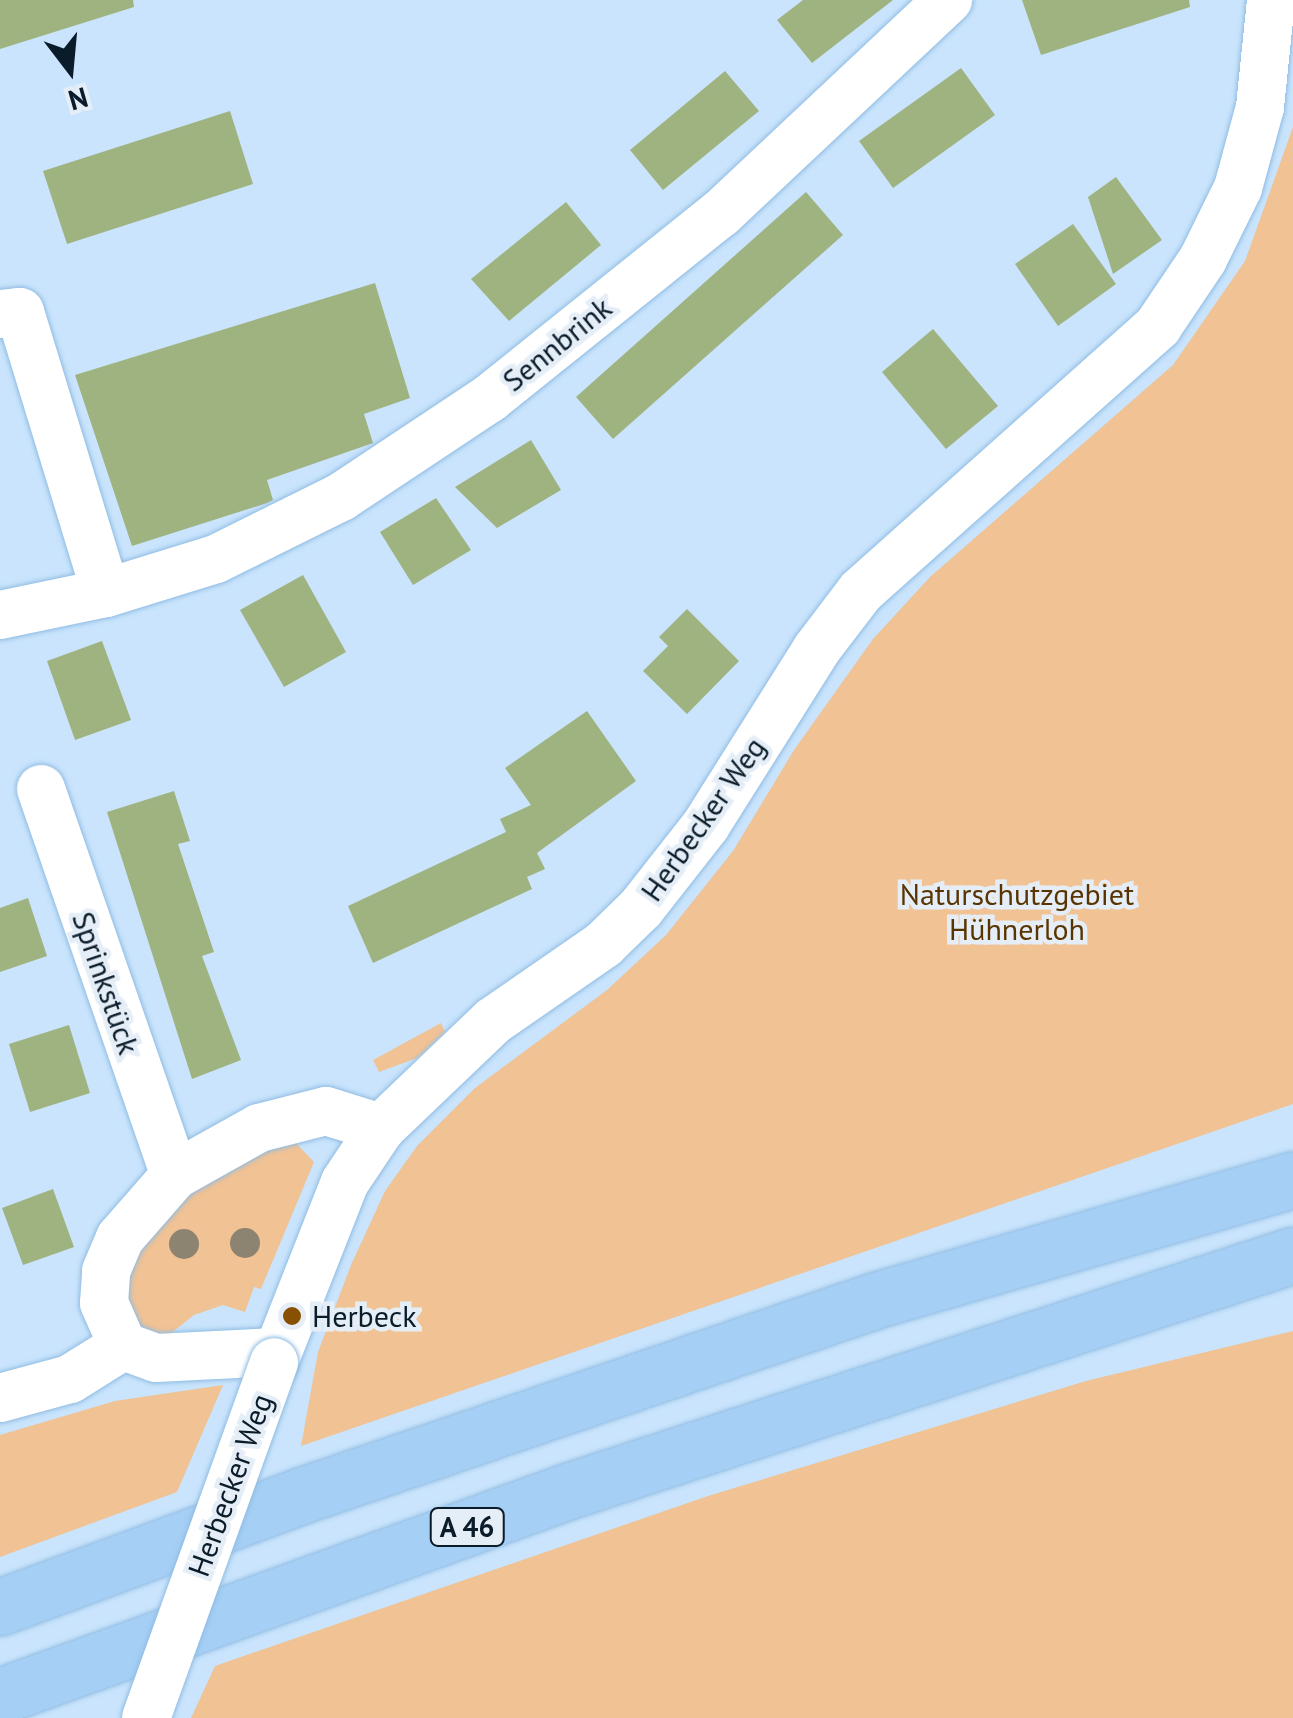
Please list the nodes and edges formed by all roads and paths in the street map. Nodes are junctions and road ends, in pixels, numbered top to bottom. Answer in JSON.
{"nodes":[{"id":1,"x":948,"y":0,"type":"edge"},
{"id":2,"x":1271,"y":0,"type":"edge"},
{"id":3,"x":0,"y":314,"type":"edge"},
{"id":4,"x":106,"y":594,"type":"junction"},
{"id":5,"x":0,"y":615,"type":"edge"},
{"id":6,"x":42,"y":789,"type":"dead end"},
{"id":7,"x":381,"y":1128,"type":"junction"},
{"id":8,"x":175,"y":1175,"type":"junction"},
{"id":9,"x":1293,"y":1180,"type":"edge"},
{"id":10,"x":1293,"y":1255,"type":"edge"},
{"id":11,"x":1293,"y":1288,"type":"edge"},
{"id":12,"x":123,"y":1346,"type":"junction"},
{"id":13,"x":276,"y":1357,"type":"junction"},
{"id":14,"x":939,"y":1371,"type":"junction"},
{"id":15,"x":0,"y":1398,"type":"edge"},
{"id":16,"x":0,"y":1607,"type":"edge"},
{"id":17,"x":0,"y":1696,"type":"edge"},
{"id":18,"x":146,"y":1718,"type":"edge"}],
"edges":[{"from":1,"to":4,"type":"street","name":"Sennbrink"},
{"from":2,"to":7,"type":"street","name":"Herbecker Weg"},
{"from":3,"to":4,"type":"street"},
{"from":4,"to":5,"type":"street","name":"Sennbrink"},
{"from":6,"to":8,"type":"street","name":"Sprinkstück"},
{"from":7,"to":8,"type":"street"},
{"from":7,"to":13,"type":"street","name":"Herbecker Weg"},
{"from":8,"to":12,"type":"street"},
{"from":9,"to":16,"type":"highway"},
{"from":10,"to":14,"type":"highway","number":"A 46"},
{"from":11,"to":14,"type":"highway"},
{"from":12,"to":13,"type":"street"},
{"from":12,"to":15,"type":"street"},
{"from":13,"to":18,"type":"street","name":"Herbecker Weg","bridge":true},
{"from":14,"to":17,"type":"highway","number":"A 46"}]}
